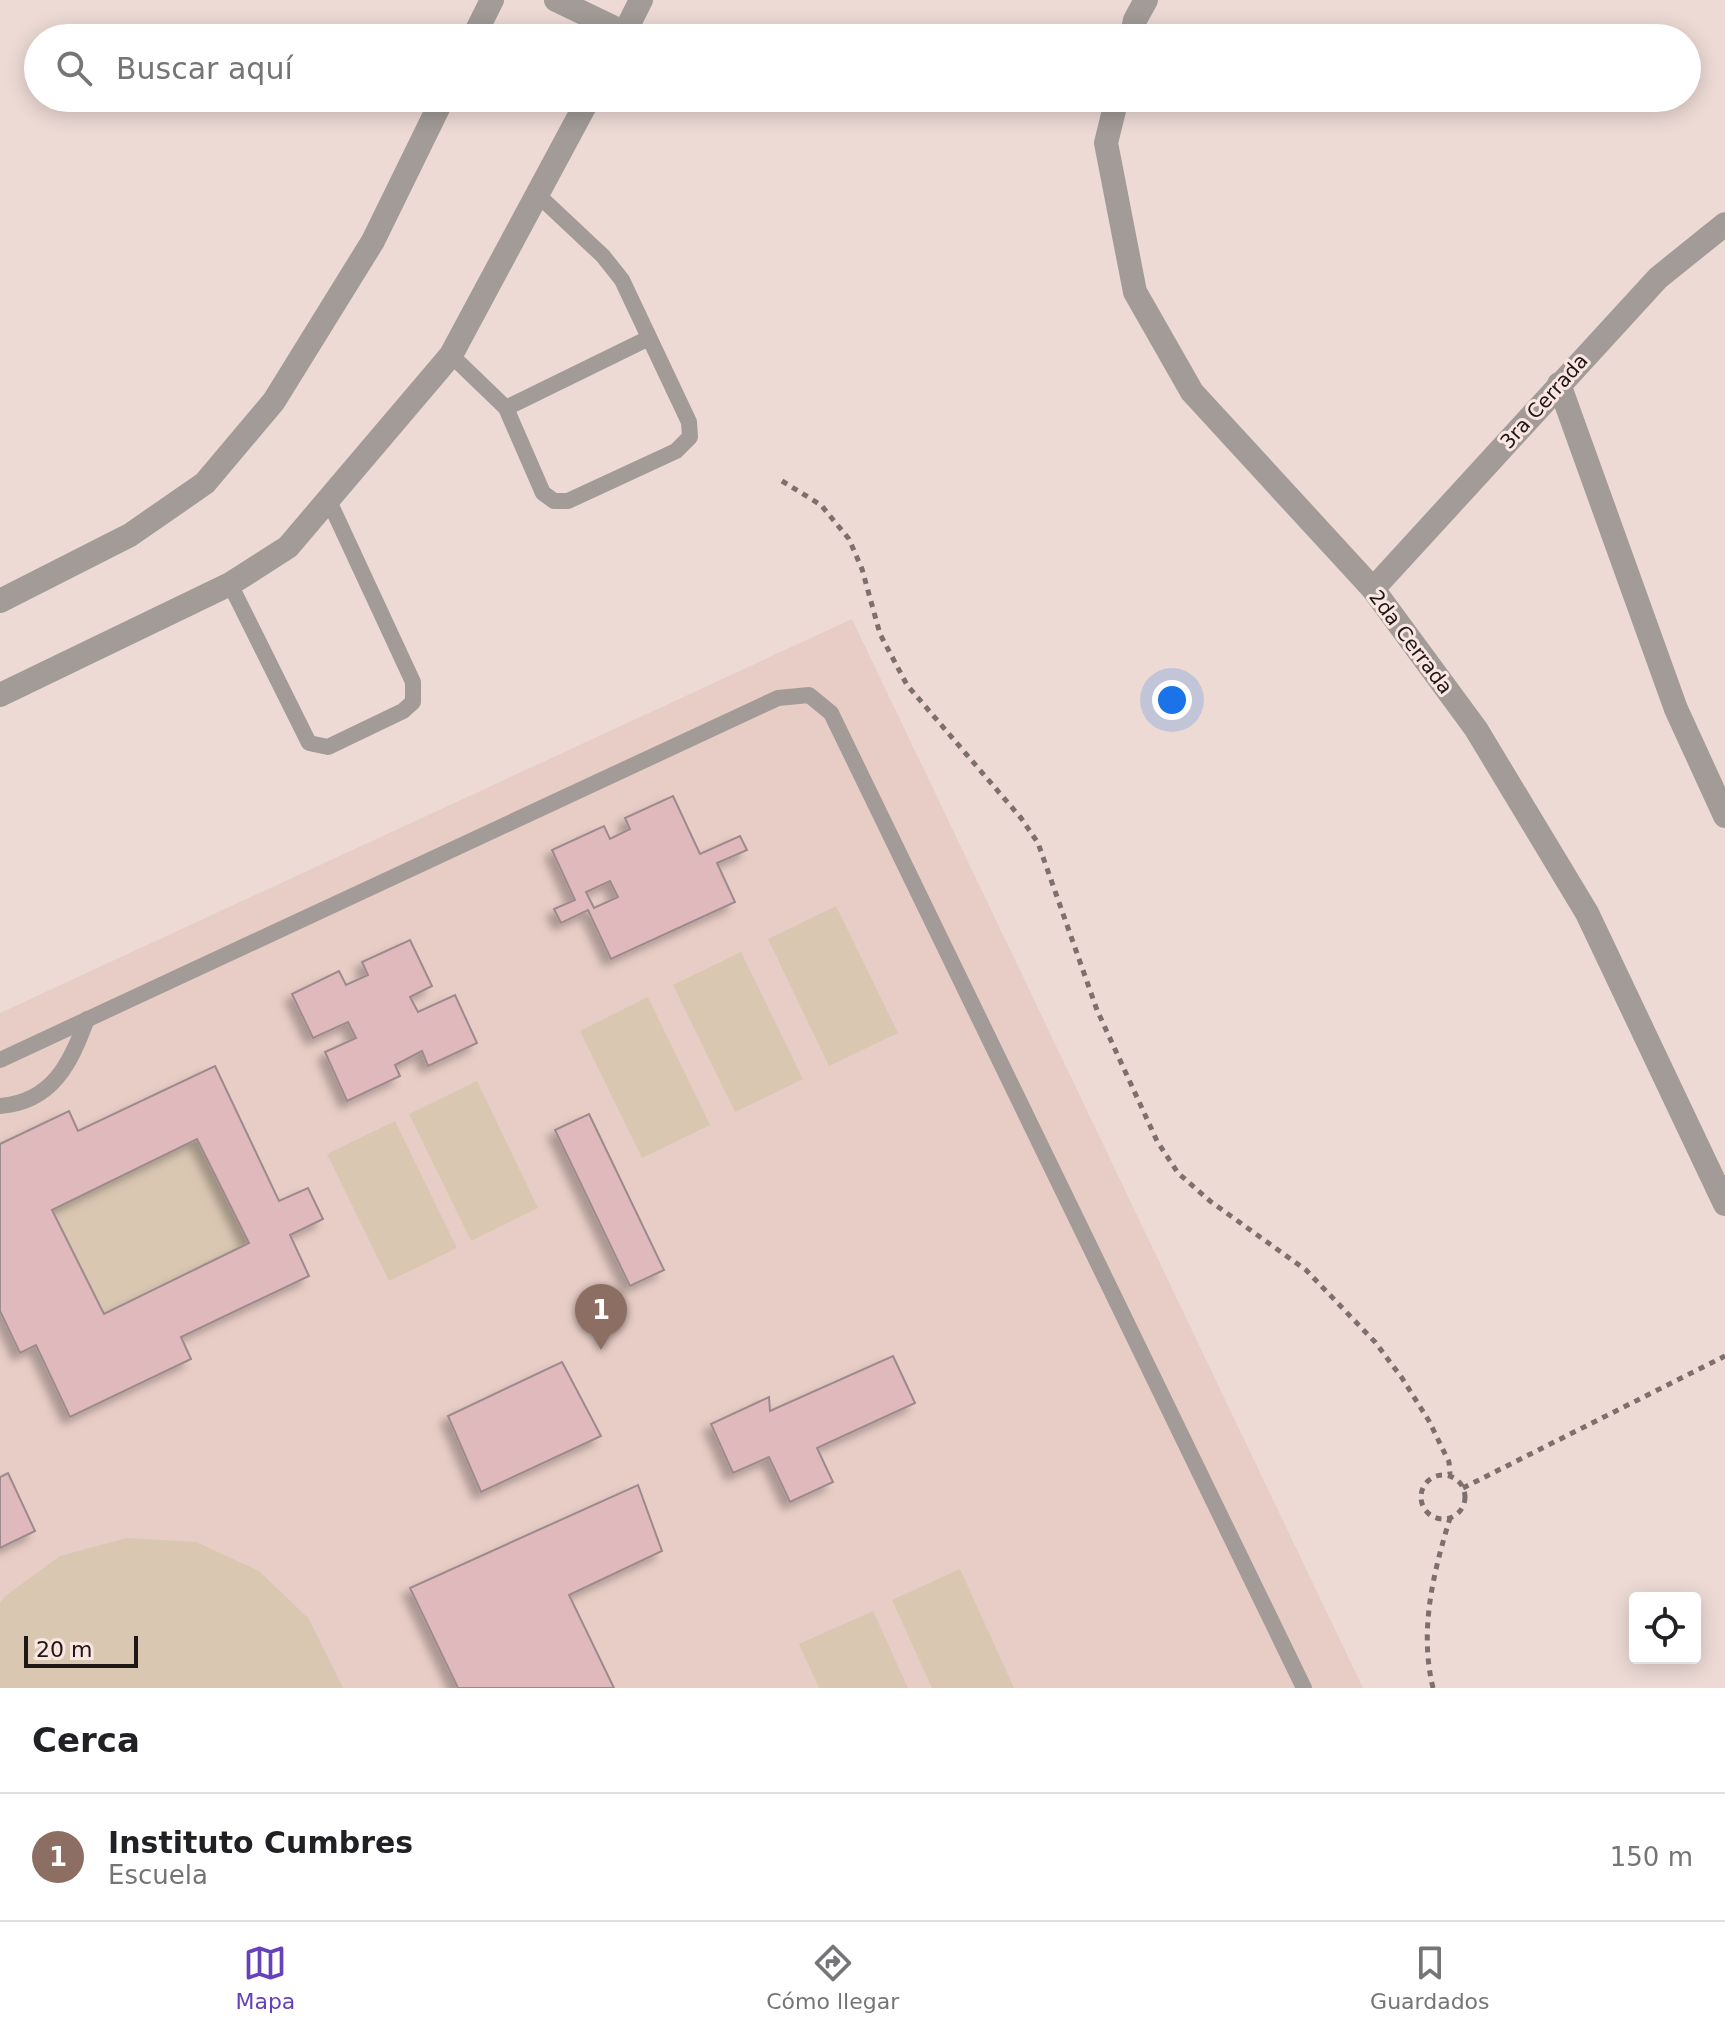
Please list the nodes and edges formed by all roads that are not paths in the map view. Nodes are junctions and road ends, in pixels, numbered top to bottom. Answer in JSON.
{"nodes":[{"id":1,"x":492,"y":0,"type":"edge"},
{"id":2,"x":556,"y":0,"type":"edge"},
{"id":3,"x":641,"y":0,"type":"edge"},
{"id":4,"x":1146,"y":0,"type":"edge"},
{"id":5,"x":480,"y":24,"type":"edge"},
{"id":6,"x":603,"y":24,"type":"edge"},
{"id":7,"x":629,"y":24,"type":"edge"},
{"id":8,"x":1134,"y":24,"type":"edge"},
{"id":9,"x":436,"y":112,"type":"edge"},
{"id":10,"x":581,"y":112,"type":"edge"},
{"id":11,"x":1114,"y":112,"type":"edge"},
{"id":12,"x":537,"y":194,"type":"junction"},
{"id":13,"x":1725,"y":224,"type":"edge"},
{"id":14,"x":649,"y":338,"type":"junction"},
{"id":15,"x":451,"y":355,"type":"junction"},
{"id":16,"x":1559,"y":384,"type":"junction"},
{"id":17,"x":506,"y":408,"type":"junction"},
{"id":18,"x":329,"y":501,"type":"junction"},
{"id":19,"x":230,"y":584,"type":"junction"},
{"id":20,"x":1373,"y":589,"type":"junction"},
{"id":21,"x":0,"y":601,"type":"edge"},
{"id":22,"x":0,"y":695,"type":"edge"},
{"id":23,"x":1725,"y":816,"type":"edge"},
{"id":24,"x":87,"y":1019,"type":"junction"},
{"id":25,"x":0,"y":1060,"type":"edge"},
{"id":26,"x":0,"y":1106,"type":"edge"},
{"id":27,"x":1725,"y":1204,"type":"edge"},
{"id":28,"x":1304,"y":1688,"type":"edge"}],
"edges":[{"from":1,"to":5,"type":"street"},
{"from":2,"to":6,"type":"street"},
{"from":3,"to":7,"type":"street"},
{"from":4,"to":8,"type":"street"},
{"from":9,"to":21,"type":"street"},
{"from":10,"to":12,"type":"street"},
{"from":11,"to":20,"type":"street","name":"2da Cerrada"},
{"from":12,"to":14,"type":"lane"},
{"from":12,"to":15,"type":"street"},
{"from":13,"to":16,"type":"street","name":"3ra Cerrada"},
{"from":14,"to":17,"type":"lane"},
{"from":14,"to":17,"type":"lane"},
{"from":15,"to":17,"type":"lane"},
{"from":15,"to":18,"type":"street"},
{"from":16,"to":20,"type":"street","name":"3ra Cerrada"},
{"from":16,"to":23,"type":"street"},
{"from":18,"to":19,"type":"street"},
{"from":18,"to":19,"type":"lane"},
{"from":19,"to":22,"type":"street"},
{"from":20,"to":27,"type":"street","name":"2da Cerrada"},
{"from":24,"to":25,"type":"lane"},
{"from":24,"to":26,"type":"lane"},
{"from":24,"to":28,"type":"lane"}]}
